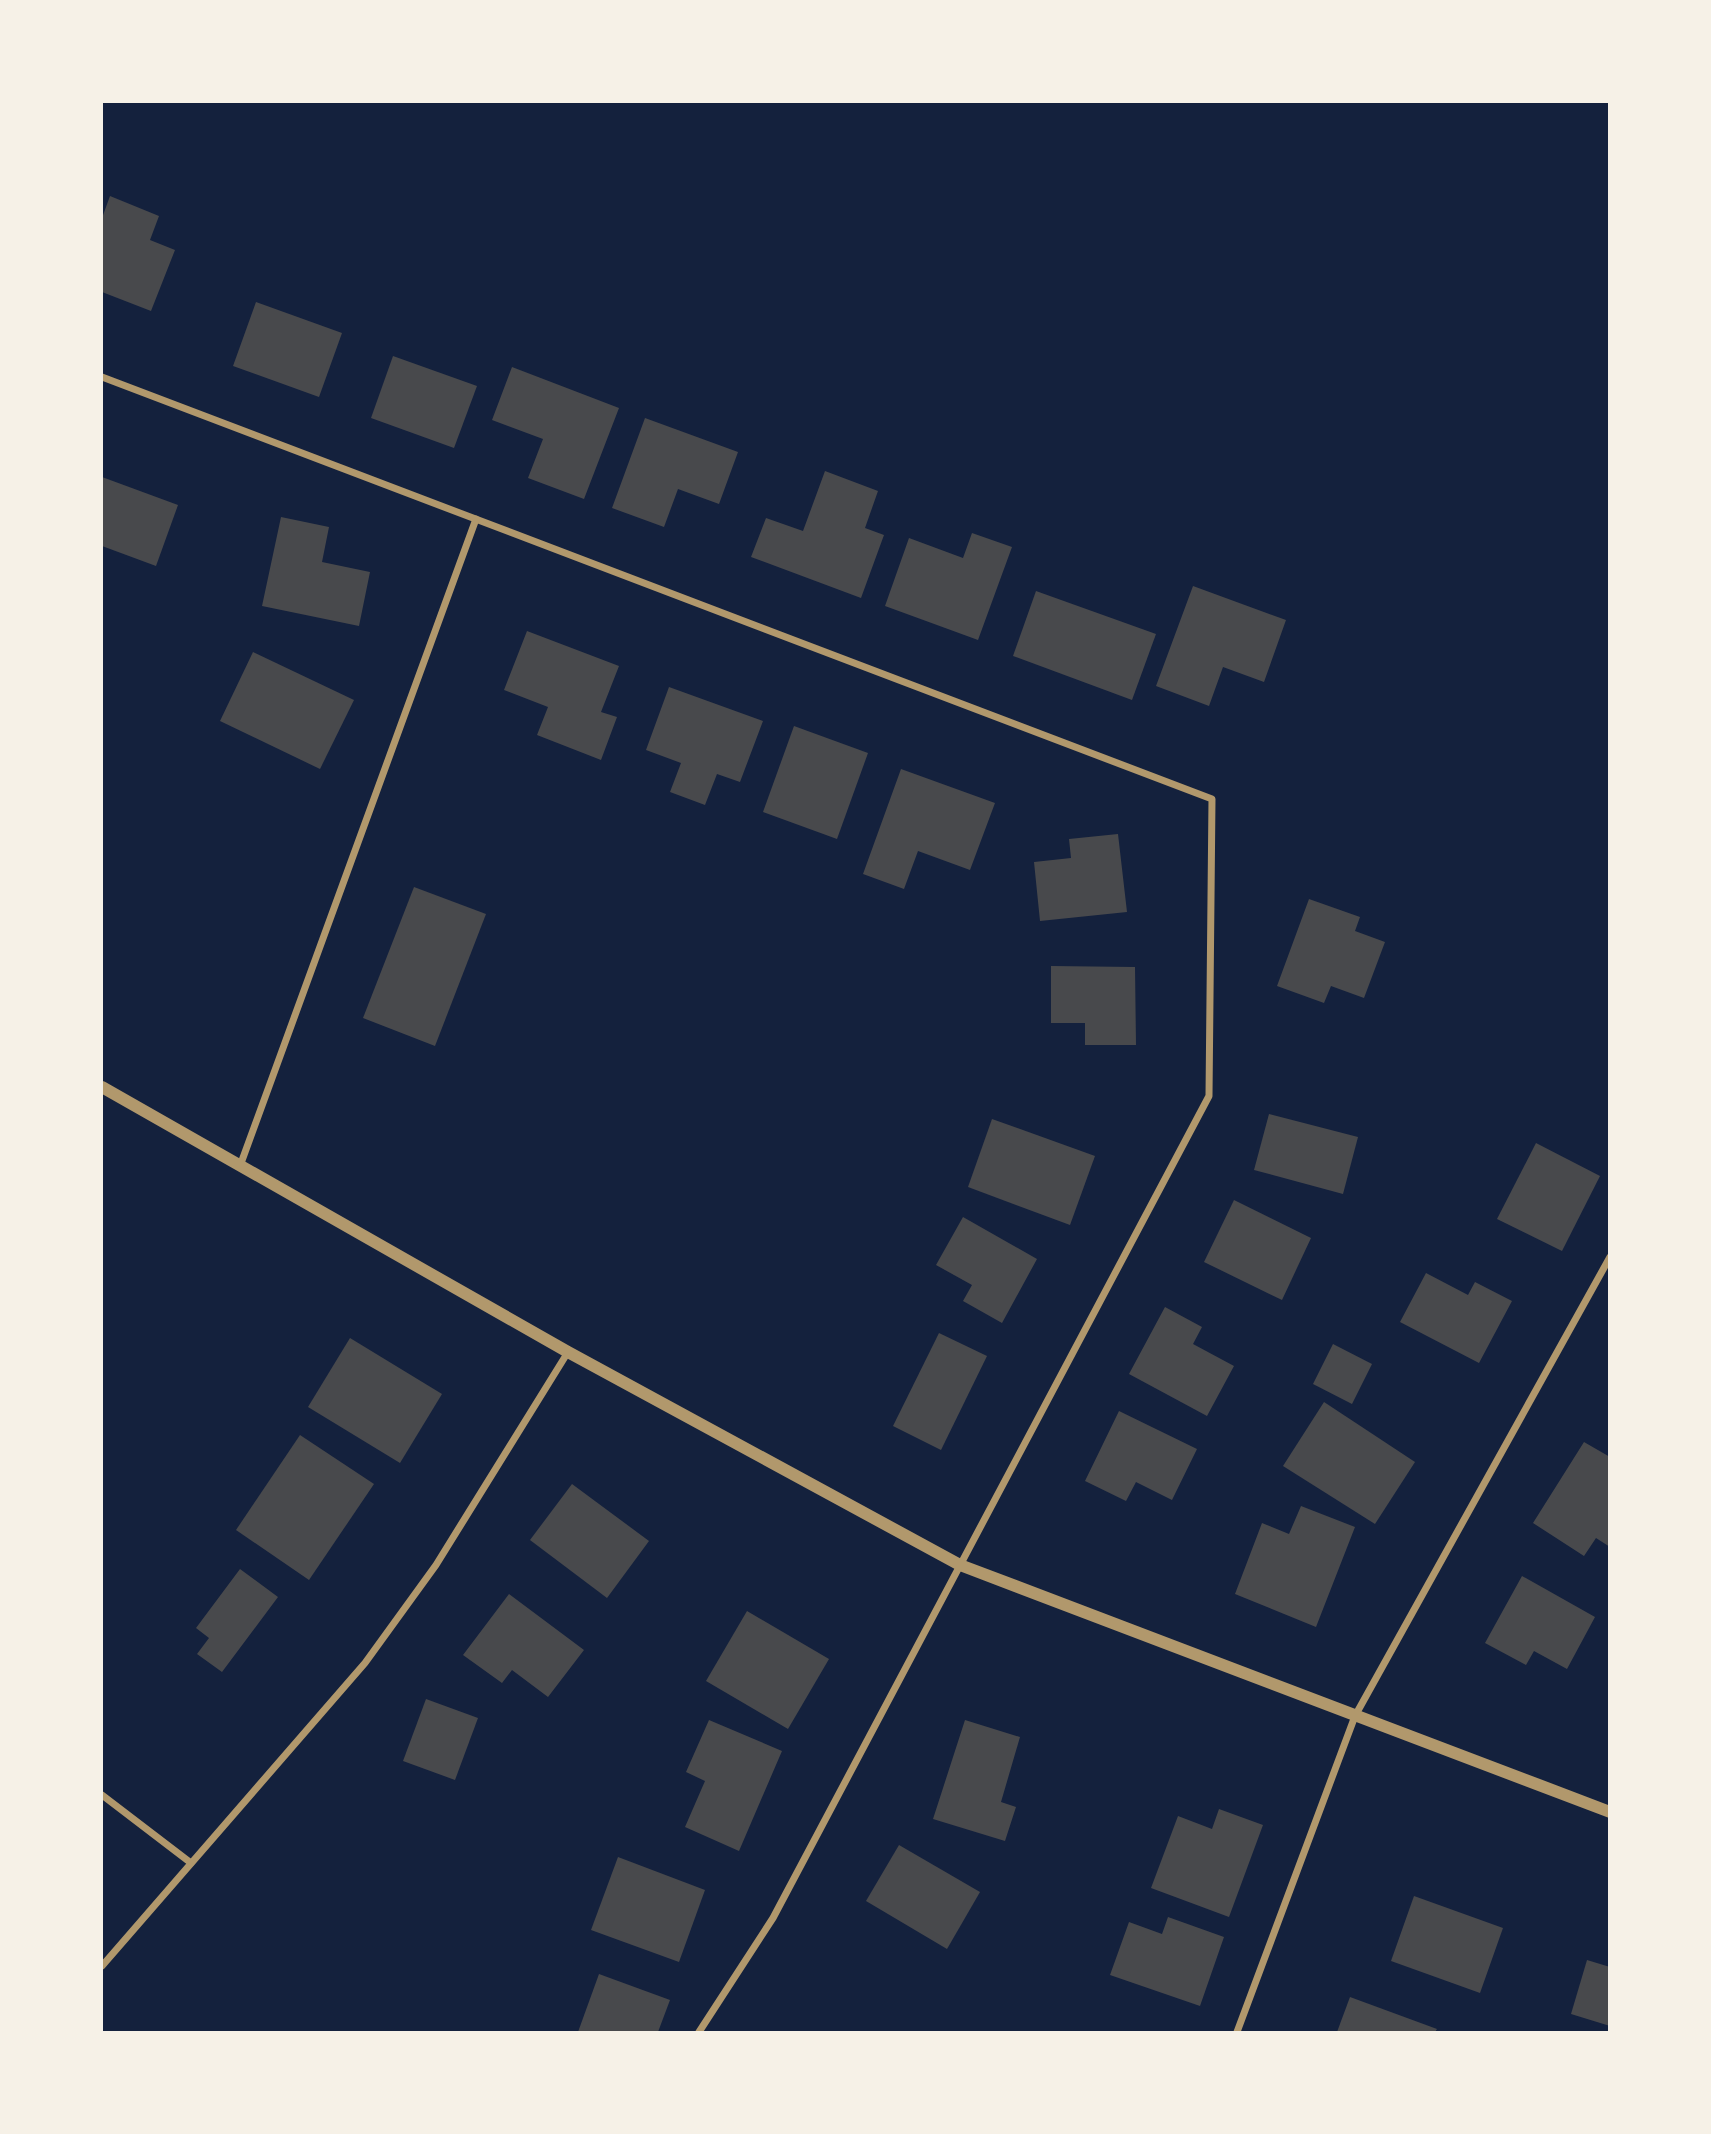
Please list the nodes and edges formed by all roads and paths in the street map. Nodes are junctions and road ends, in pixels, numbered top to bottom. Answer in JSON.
{"nodes":[{"id":1,"x":102,"y":377,"type":"edge"},
{"id":2,"x":476,"y":519,"type":"junction"},
{"id":3,"x":102,"y":1087,"type":"edge"},
{"id":4,"x":240,"y":1166,"type":"junction"},
{"id":5,"x":1609,"y":1257,"type":"edge"},
{"id":6,"x":568,"y":1352,"type":"junction"},
{"id":7,"x":960,"y":1565,"type":"junction"},
{"id":8,"x":1355,"y":1716,"type":"junction"},
{"id":9,"x":102,"y":1795,"type":"edge"},
{"id":10,"x":1609,"y":1812,"type":"edge"},
{"id":11,"x":191,"y":1863,"type":"junction"},
{"id":12,"x":102,"y":1966,"type":"edge"},
{"id":13,"x":699,"y":2032,"type":"edge"},
{"id":14,"x":1237,"y":2032,"type":"edge"}],
"edges":[{"from":1,"to":2,"type":"street"},
{"from":2,"to":4,"type":"street"},
{"from":2,"to":7,"type":"street"},
{"from":3,"to":4,"type":"street"},
{"from":4,"to":6,"type":"street"},
{"from":5,"to":8,"type":"street"},
{"from":6,"to":7,"type":"street"},
{"from":6,"to":11,"type":"street"},
{"from":7,"to":8,"type":"street"},
{"from":7,"to":13,"type":"street"},
{"from":8,"to":10,"type":"street"},
{"from":8,"to":14,"type":"street"},
{"from":9,"to":11,"type":"street"},
{"from":11,"to":12,"type":"street"}]}
